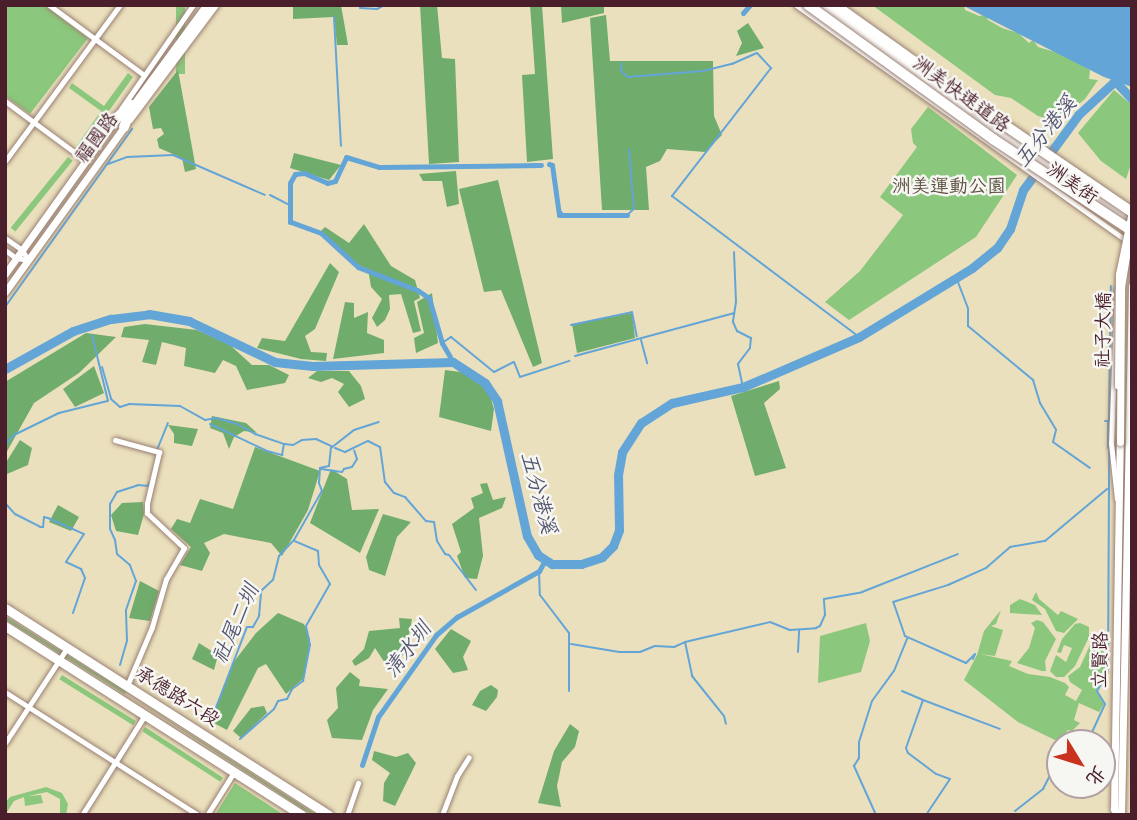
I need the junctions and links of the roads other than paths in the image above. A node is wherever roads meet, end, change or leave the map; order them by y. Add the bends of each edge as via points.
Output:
1 (49, 5) edge
2 (62, 5) edge
3 (120, 5) edge
4 (193, 5) edge
5 (201, 5) edge
6 (209, 5) edge
7 (216, 5) edge
8 (796, 5) edge
9 (808, 5) edge
10 (835, 5) edge
11 (822, 6) edge
12 (58, 12) junction
13 (187, 31) junction
14 (95, 39) junction
15 (144, 75) junction
16 (5, 101) edge
17 (34, 122) junction
18 (119, 124) junction
19 (86, 160) junction
20 (5, 161) edge
21 (1132, 210) edge
22 (1132, 220) edge
23 (1132, 231) edge
24 (5, 238) edge
25 (1129, 243) edge
26 (5, 250) edge
27 (22, 250) junction
28 (16, 258) junction
29 (28, 260) junction
30 (5, 274) edge
31 (1118, 281) junction
32 (1132, 285) edge
33 (5, 292) edge
34 (1119, 405) junction
35 (115, 440) dead end
36 (1127, 442) edge
37 (1130, 468) edge
38 (1123, 505) junction
39 (5, 608) edge
40 (5, 626) edge
41 (67, 648) junction
42 (59, 660) junction
43 (127, 686) junction
44 (5, 692) edge
45 (28, 707) junction
46 (145, 715) junction
47 (5, 743) edge
48 (470, 757) dead end
49 (116, 762) junction
50 (234, 772) junction
51 (358, 783) dead end
52 (82, 815) edge
53 (198, 815) edge
54 (207, 815) edge
55 (302, 815) edge
56 (329, 815) edge
57 (347, 815) edge
58 (442, 815) edge
59 (1119, 815) edge

1 - 12 street
2 - 12 street
3 - 14 street
4 - 15 street, 福國路
5 - 13 highway
6 - 13 highway
7 - 18 street, 福國路
8 - 25 street, 洲美街
9 - 23 highway, 洲美快速道路, bridge via 993,139
10 - 21 highway, 洲美快速道路, bridge
11 - 25 highway via 1105,204 1120,220
12 - 14 street
13 - 18 highway
14 - 15 street
14 - 17 street
15 - 18 street, 福國路
16 - 17 street
17 - 19 street
17 - 20 street
18 - 19 street, 福國路
18 - 29 street, 福國路
19 - 27 street, 福國路
21 - 34 street, bridge via 1118,274
22 - 34 street, 社子大橋, bridge via 1121,275
24 - 27 street
25 - 31 street, 立賢路
25 - 32 street
26 - 28 street
27 - 28 street, 福國路
27 - 29 street
28 - 29 street
28 - 30 street, 福國路
29 - 33 street, 福國路
31 - 32 street
31 - 38 street, 立賢路 via 1111,443
32 - 36 street, 社子大橋
34 - 36 street, 社子大橋, bridge
35 - 43 street via 159,452 147,513 184,548 166,579
36 - 37 street, 立賢路
36 - 38 street, 立賢路
37 - 38 street, 立賢路
38 - 59 street, 立賢路 via 1114,810
39 - 41 main road, 承德路六段
40 - 42 main road, 承德路六段
41 - 42 street
41 - 43 main road, 承德路六段
42 - 45 street
42 - 46 main road, 承德路六段
43 - 56 main road, 承德路六段
44 - 45 street
45 - 47 street
45 - 49 street
46 - 49 street
46 - 50 main road, 承德路六段
48 - 58 street
49 - 52 street
49 - 53 street
50 - 54 street
50 - 55 main road, 承德路六段
51 - 57 street

